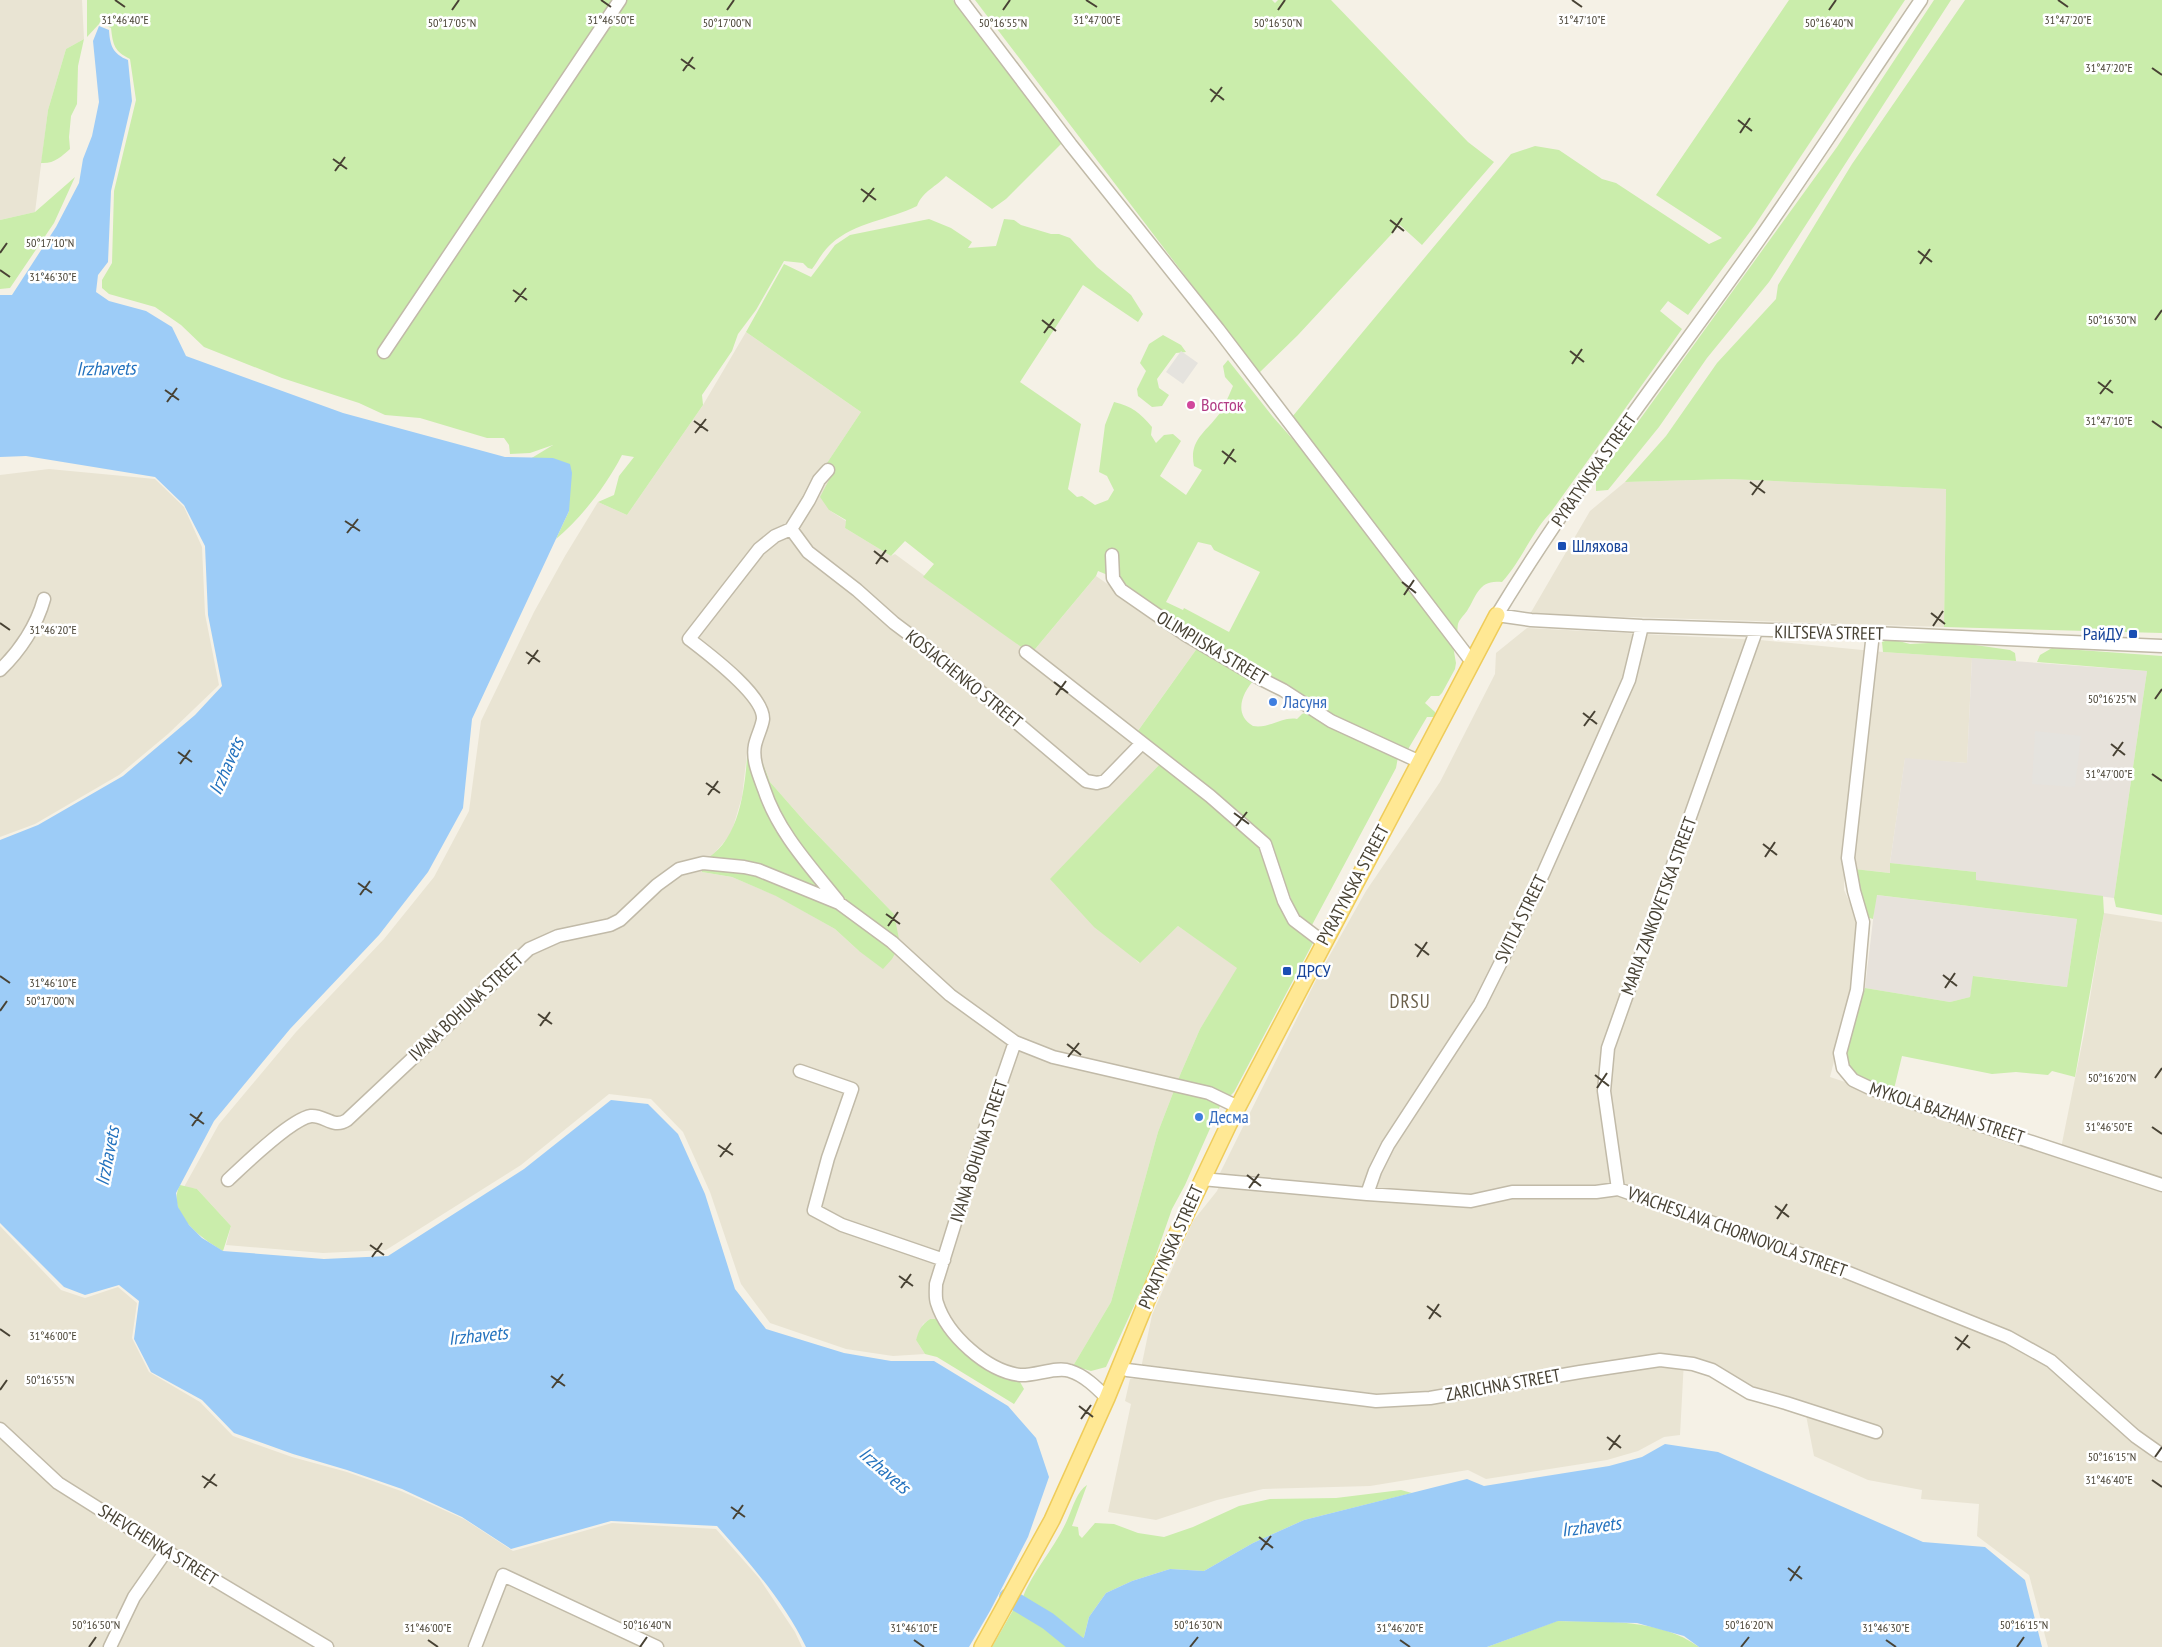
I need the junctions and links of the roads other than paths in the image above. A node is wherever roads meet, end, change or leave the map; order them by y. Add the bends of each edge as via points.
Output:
1 (620, 0) edge
2 (961, 0) edge
3 (1921, 0) edge
4 (384, 352) dead end
5 (828, 470) dead end
6 (791, 529) junction
7 (1112, 555) dead end
8 (44, 598) dead end
9 (1497, 615) junction
10 (1642, 626) junction
11 (1756, 631) junction
12 (1873, 633) junction
13 (2162, 646) edge
14 (1026, 652) dead end
15 (1472, 662) junction
16 (0, 670) edge
17 (1141, 744) junction
18 (1418, 761) junction
19 (839, 902) junction
20 (1323, 942) junction
21 (1015, 1042) junction
22 (800, 1070) dead end
23 (1238, 1107) junction
24 (1202, 1179) junction
25 (228, 1180) dead end
26 (2162, 1185) edge
27 (1618, 1189) junction
28 (1367, 1194) junction
29 (944, 1260) junction
30 (1119, 1367) junction
31 (1107, 1398) junction
32 (0, 1429) edge
33 (1876, 1432) dead end
34 (2162, 1455) edge
35 (166, 1551) junction
36 (110, 1647) edge
37 (327, 1647) edge
38 (475, 1647) edge
39 (657, 1647) edge
40 (982, 1647) edge

1 - 4 street
2 - 15 street
3 - 9 street, PYRATYNSKA STREET via 1756,244 1586,480
5 - 6 street, IVANA BOHUNA STREET
6 - 17 street, KOSIACHENKO STREET via 808,552 1086,780 1104,781
6 - 19 street, IVANA BOHUNA STREET via 775,536 760,549 689,639 743,685 761,709 763,719 754,758 773,813 802,857
7 - 18 street, OLIMPIISKA STREET via 1113,578 1121,590 1186,635 1331,721
8 - 16 street via 41,612 28,637
9 - 10 street, KILTSEVA STREET
9 - 15 main road, PYRATYNSKA STREET
10 - 11 street, KILTSEVA STREET
10 - 28 street, SVITLA STREET via 1628,680 1544,874 1480,1004 1388,1145 1374,1171
11 - 12 street, KILTSEVA STREET
11 - 27 street, MARIA ZANKOVETSKA STREET via 1608,1048 1604,1091
12 - 13 street, KILTSEVA STREET
12 - 26 street, MYKOLA BAZHAN STREET via 1848,858 1863,922 1862,950 1857,990 1840,1053 1843,1068 1853,1080 1874,1090
14 - 17 street
15 - 18 main road, PYRATYNSKA STREET
17 - 20 street via 1266,844 1284,901 1294,920
18 - 20 main road, PYRATYNSKA STREET
19 - 21 street, IVANA BOHUNA STREET via 892,942 950,995
19 - 25 street, IVANA BOHUNA STREET via 744,867 703,863 679,869 657,884 620,920 558,936 529,949 347,1120 335,1124 312,1116 305,1118 288,1128
20 - 23 main road, PYRATYNSKA STREET
21 - 23 street, IVANA BOHUNA STREET via 1053,1057 1209,1093
21 - 29 street, IVANA BOHUNA STREET
22 - 29 street via 852,1089 814,1210 842,1225
23 - 24 main road, PYRATYNSKA STREET
24 - 28 street, VYACHESLAVA CHORNOVOLA STREET
24 - 30 main road, PYRATYNSKA STREET
27 - 28 street, VYACHESLAVA CHORNOVOLA STREET via 1512,1192 1471,1201
27 - 34 street, VYACHESLAVA CHORNOVOLA STREET via 1814,1259 2008,1337 2052,1362 2135,1436
29 - 31 street, IVANA BOHUNA STREET via 936,1284 936,1302 949,1328 969,1349 1007,1372 1022,1375 1069,1370
30 - 31 main road, PYRATYNSKA STREET
30 - 33 street, ZARICHNA STREET via 1376,1401 1430,1398 1660,1360 1712,1370 1750,1393
31 - 40 main road, PYRATYNSKA STREET via 1052,1520
32 - 35 street, SHEVCHENKA STREET via 58,1483
35 - 36 street via 134,1597
35 - 37 street, SHEVCHENKA STREET
38 - 39 street via 503,1575

